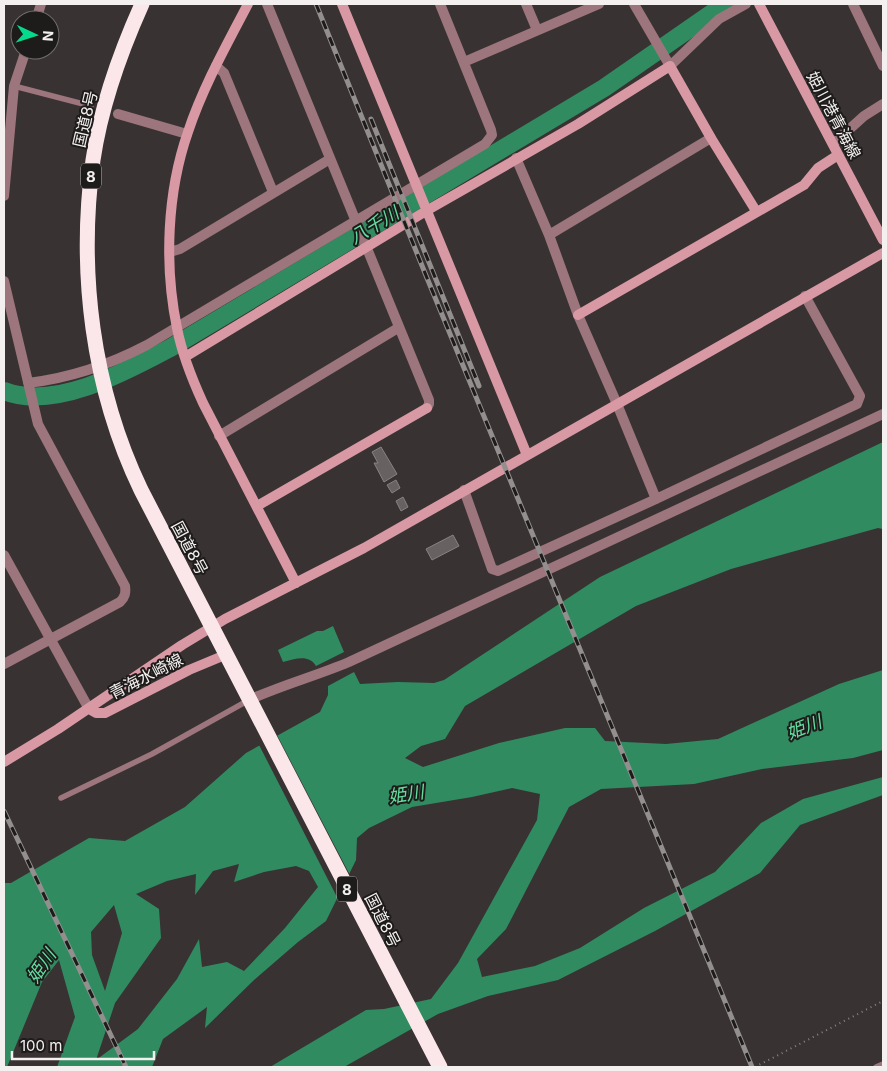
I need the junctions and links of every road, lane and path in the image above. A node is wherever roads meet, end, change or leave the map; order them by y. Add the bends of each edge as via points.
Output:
1 (142, 4) edge
2 (248, 4) edge
3 (267, 4) edge
4 (342, 4) edge
5 (440, 4) edge
6 (526, 4) edge
7 (599, 4) edge
8 (634, 4) edge
9 (746, 4) edge
10 (759, 4) edge
11 (853, 4) edge
12 (537, 30) junction
13 (21, 60) edge
14 (464, 62) junction
15 (216, 66) junction
16 (670, 66) junction
17 (883, 66) edge
18 (9, 85) edge
19 (883, 104) edge
20 (91, 106) dead end
21 (118, 114) dead end
22 (187, 134) junction
23 (710, 138) junction
24 (832, 144) junction
25 (838, 155) junction
26 (516, 158) junction
27 (330, 159) junction
28 (416, 186) junction
29 (273, 192) junction
30 (4, 196) edge
31 (426, 211) junction
32 (756, 211) junction
33 (356, 222) junction
34 (549, 235) junction
35 (883, 240) edge
36 (366, 247) junction
37 (170, 252) junction
38 (883, 252) edge
39 (4, 281) edge
40 (805, 296) junction
41 (578, 315) junction
42 (177, 328) junction
43 (398, 328) junction
44 (185, 357) junction
45 (28, 383) junction
46 (617, 404) junction
47 (883, 414) edge
48 (219, 436) junction
49 (527, 455) junction
50 (464, 490) junction
51 (656, 499) junction
52 (256, 506) junction
53 (4, 555) edge
54 (296, 583) junction
55 (51, 639) junction
56 (228, 661) junction
57 (4, 664) edge
58 (249, 700) junction
59 (89, 709) junction
60 (4, 762) edge
61 (61, 798) dead end
62 (883, 1001) edge
63 (883, 1064) edge
64 (440, 1067) edge
65 (755, 1067) edge
66 (876, 1067) edge

1 - 56 highway, 国道8号 / 8 via 116,69 94,158 89,194 87,261 92,322 106,395 134,475
2 - 15 street
3 - 27 street
4 - 28 street
5 - 14 street
6 - 12 street
7 - 12 street
8 - 16 street
9 - 16 street via 719,19
10 - 24 street, 姫川港青海線
11 - 17 street
12 - 14 street
13 - 18 street
14 - 28 street via 492,135 485,144
15 - 22 street
15 - 29 street via 224,73
16 - 23 street
16 - 26 street via 578,124
18 - 20 lane
18 - 30 street
19 - 24 street
21 - 22 street
22 - 37 street via 175,182
23 - 32 street
23 - 34 street
24 - 25 street, 姫川港青海線
25 - 32 street via 818,168 804,185
25 - 35 street, 姫川港青海線
26 - 31 street
26 - 34 street
27 - 29 street
27 - 33 street
28 - 31 street
28 - 33 street
29 - 37 street
31 - 36 street
31 - 49 street
32 - 41 street
33 - 36 street
33 - 42 street
34 - 41 street
36 - 43 street
36 - 44 street
37 - 42 street
38 - 40 street
39 - 45 street
40 - 46 street
40 - 51 street via 860,396 857,404
41 - 46 street
42 - 44 street
42 - 45 street via 112,362 75,374
43 - 48 street
43 - 52 street via 428,400 427,408
44 - 48 street via 193,382
45 - 55 street via 42,434 126,590 120,602
46 - 49 street
46 - 51 street
47 - 58 street via 358,658
48 - 52 street
49 - 50 street
50 - 51 street via 492,569 498,571
50 - 54 street
52 - 54 street
53 - 55 street
54 - 59 street via 182,645
55 - 57 street
55 - 59 street
56 - 58 highway, 国道8号 / 8
56 - 59 street, 青海水崎線 via 151,689 105,713 96,714
58 - 61 lane via 152,754
58 - 64 highway, 国道8号 / 8
59 - 60 street
62 - 65 path
63 - 66 lane

